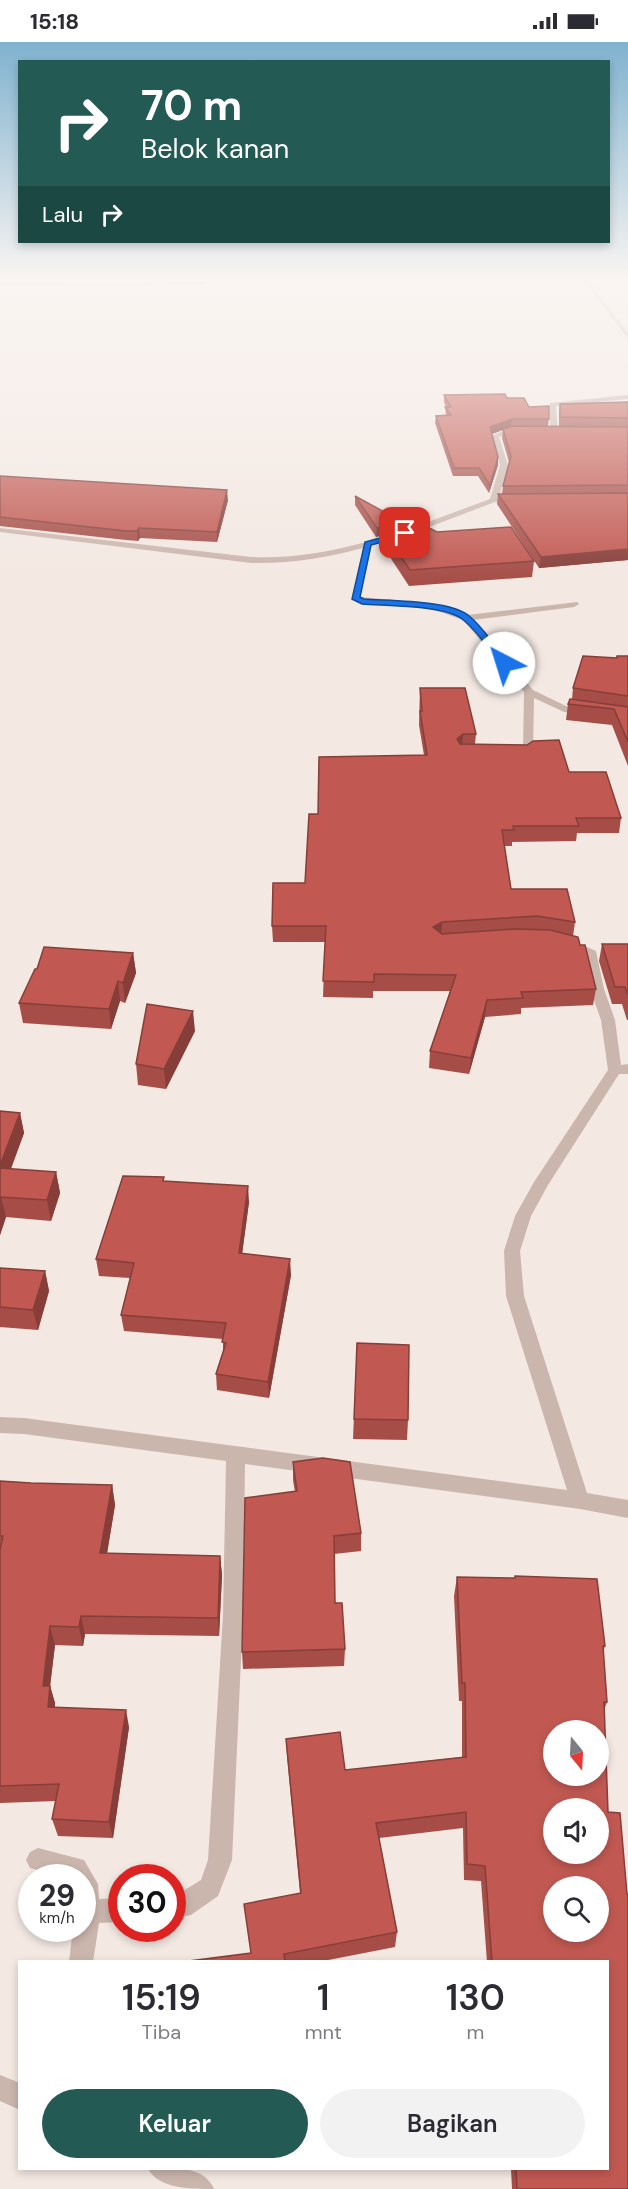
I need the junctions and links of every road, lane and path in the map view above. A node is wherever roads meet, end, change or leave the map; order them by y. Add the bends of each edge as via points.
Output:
1 (628, 397) edge
2 (532, 431) edge
3 (543, 432) edge
4 (554, 432) junction
5 (564, 432) edge
6 (525, 499) edge
7 (494, 500) junction
8 (0, 530) edge
9 (368, 543) junction
10 (574, 604) dead end
11 (466, 618) junction
12 (530, 692) junction
13 (628, 718) edge
14 (508, 755) edge
15 (553, 941) edge
16 (621, 1069) edge
17 (0, 1425) edge
18 (236, 1454) junction
19 (580, 1500) junction
20 (628, 1509) edge
21 (39, 1860) dead end
22 (58, 1864) edge
23 (186, 1903) edge
24 (84, 1942) edge
25 (81, 1960) edge
26 (0, 2088) edge
27 (18, 2096) edge
28 (164, 2170) edge
29 (200, 2189) edge

1 - 4 street via 552,404
2 - 7 street via 495,436 504,465
3 - 4 street
4 - 5 street
6 - 7 street
7 - 9 street
8 - 9 street via 260,561 300,559
9 - 11 street via 355,598 362,602 446,609
10 - 11 street
11 - 12 street
12 - 13 street via 564,709
12 - 14 street via 528,751
15 - 16 street via 589,951
16 - 19 street via 542,1182 523,1216 512,1251 514,1296
17 - 18 street
18 - 19 street
18 - 23 street via 220,1860 210,1888
19 - 20 street
21 - 22 street
24 - 25 street
26 - 27 street
28 - 29 street

